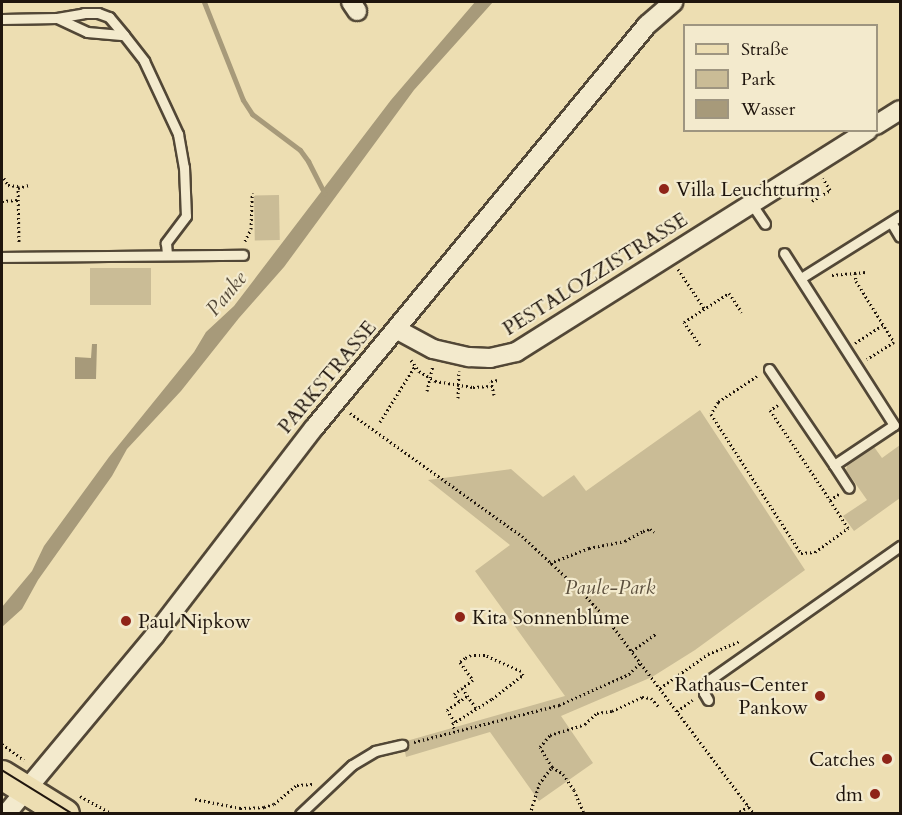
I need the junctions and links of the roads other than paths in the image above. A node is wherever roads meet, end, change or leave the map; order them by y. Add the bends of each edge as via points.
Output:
1 (673, 2) edge
2 (57, 18) junction
3 (2, 19) edge
4 (124, 35) junction
5 (900, 110) edge
6 (878, 124) edge
7 (865, 132) edge
8 (751, 203) junction
9 (900, 216) edge
10 (891, 222) junction
11 (765, 224) dead end
12 (900, 237) edge
13 (784, 253) dead end
14 (166, 255) junction
15 (243, 255) road end
16 (2, 257) edge
17 (801, 278) junction
18 (396, 329) junction
19 (769, 369) road end
20 (834, 465) junction
21 (849, 488) road end
22 (900, 546) edge
23 (706, 697) road end
24 (402, 745) road end
25 (13, 783) edge
26 (70, 803) edge
27 (6, 813) edge
28 (300, 813) edge

1 - 18 street, PARKSTRASSE via 647,25
2 - 3 lane
2 - 4 lane via 87,32
2 - 4 lane via 98,13 110,17
4 - 14 lane via 144,62 178,134 186,216 166,243
5 - 6 street
7 - 8 street, PESTALOZZISTRASSE
8 - 11 lane
8 - 18 street, PESTALOZZISTRASSE via 531,344 502,357 469,357 433,349
9 - 10 lane
10 - 12 lane
10 - 17 lane
13 - 17 lane
14 - 15 lane
14 - 16 lane
17 - 20 lane via 894,425
18 - 25 street, PARKSTRASSE via 283,465 162,627
19 - 20 lane
20 - 21 lane
22 - 23 lane via 708,681
24 - 28 lane via 375,751 352,765
25 - 26 main road
25 - 27 street, PARKSTRASSE

